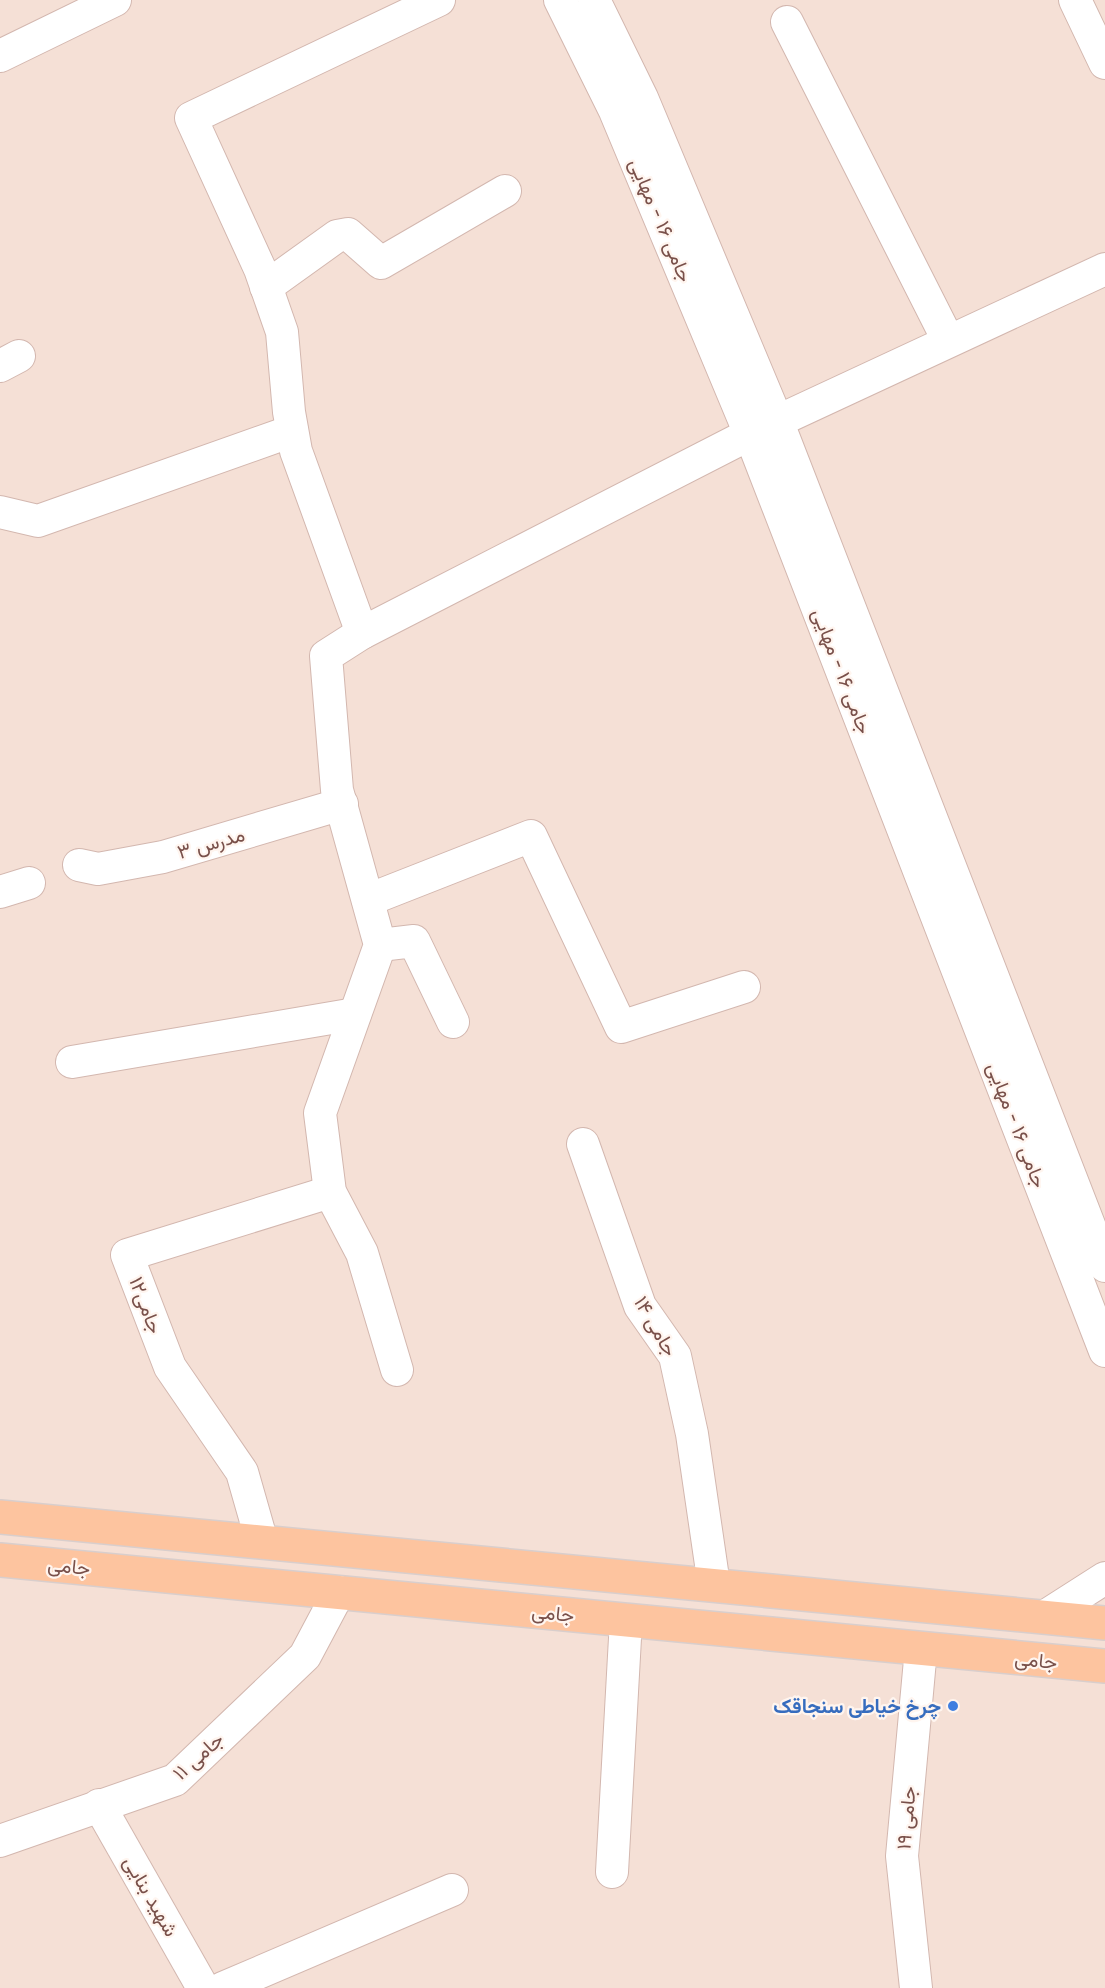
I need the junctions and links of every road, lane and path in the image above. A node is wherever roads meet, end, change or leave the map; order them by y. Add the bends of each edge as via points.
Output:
1 (115, 0) edge
2 (440, 0) edge
3 (560, 0) edge
4 (594, 0) edge
5 (1075, 0) edge
6 (787, 22) dead end
7 (0, 56) edge
8 (1105, 63) edge
9 (506, 191) dead end
10 (1105, 269) edge
11 (266, 287) junction
12 (948, 340) junction
13 (764, 429) junction
14 (292, 431) junction
15 (0, 512) edge
16 (362, 633) junction
17 (342, 804) junction
18 (79, 865) dead end
19 (368, 900) junction
20 (380, 945) junction
21 (744, 987) dead end
22 (355, 1014) junction
23 (453, 1022) dead end
24 (72, 1062) dead end
25 (584, 1144) dead end
26 (330, 1192) junction
27 (1105, 1266) edge
28 (1103, 1338) edge
29 (397, 1370) dead end
30 (0, 1516) edge
31 (262, 1542) junction
32 (0, 1560) edge
33 (469, 1562) junction
34 (554, 1571) junction
35 (1105, 1578) edge
36 (714, 1585) junction
37 (339, 1592) junction
38 (462, 1604) junction
39 (543, 1612) junction
40 (1044, 1617) junction
41 (626, 1620) junction
42 (1105, 1623) edge
43 (921, 1649) junction
44 (1105, 1666) edge
45 (99, 1805) junction
46 (0, 1841) edge
47 (612, 1872) dead end
48 (452, 1890) dead end
49 (203, 1988) edge
50 (223, 1988) edge
51 (916, 1988) edge

1 - 7 street
2 - 11 street via 191,118
3 - 13 street, جامی ۱۶ - مهایی
4 - 13 street, جامی ۱۶ - مهایی via 642,98
5 - 8 street
6 - 12 street
9 - 11 street via 381,263 348,234 337,236
10 - 12 street
11 - 14 street via 282,332
12 - 13 street
13 - 16 street
13 - 27 street, جامی ۱۶ - مهایی
13 - 28 street, جامی ۱۶ - مهایی
14 - 15 street via 38,521
14 - 16 street
16 - 17 street via 326,656
17 - 18 street, مدرس ۳ via 163,857 98,869
17 - 19 street
19 - 20 street
19 - 21 street via 531,836 621,1027
20 - 22 street
20 - 23 street via 414,940
22 - 24 street
22 - 26 street via 320,1113
25 - 36 street, جامی ۱۴ via 640,1306 675,1356 692,1434
26 - 29 street via 362,1252
26 - 31 street, جامی۱۲ via 128,1255 170,1367 242,1472
30 - 31 main road
31 - 33 main road
32 - 37 main road, جامی
33 - 34 main road
33 - 38 main road via 477,1576 474,1593
34 - 36 main road
34 - 39 main road via 541,1580 537,1596
35 - 40 street
36 - 40 main road
37 - 38 main road, جامی
37 - 45 street, جامی ۱۱ via 305,1656 175,1780
38 - 39 main road, جامی
39 - 41 main road, جامی
40 - 42 main road
41 - 43 main road, جامی
41 - 47 street
43 - 44 main road, جامی
43 - 51 street, جامی ۱۹ via 903,1856
45 - 46 street, جامی ۱۱
45 - 49 street, شهید بنایی
48 - 50 street

